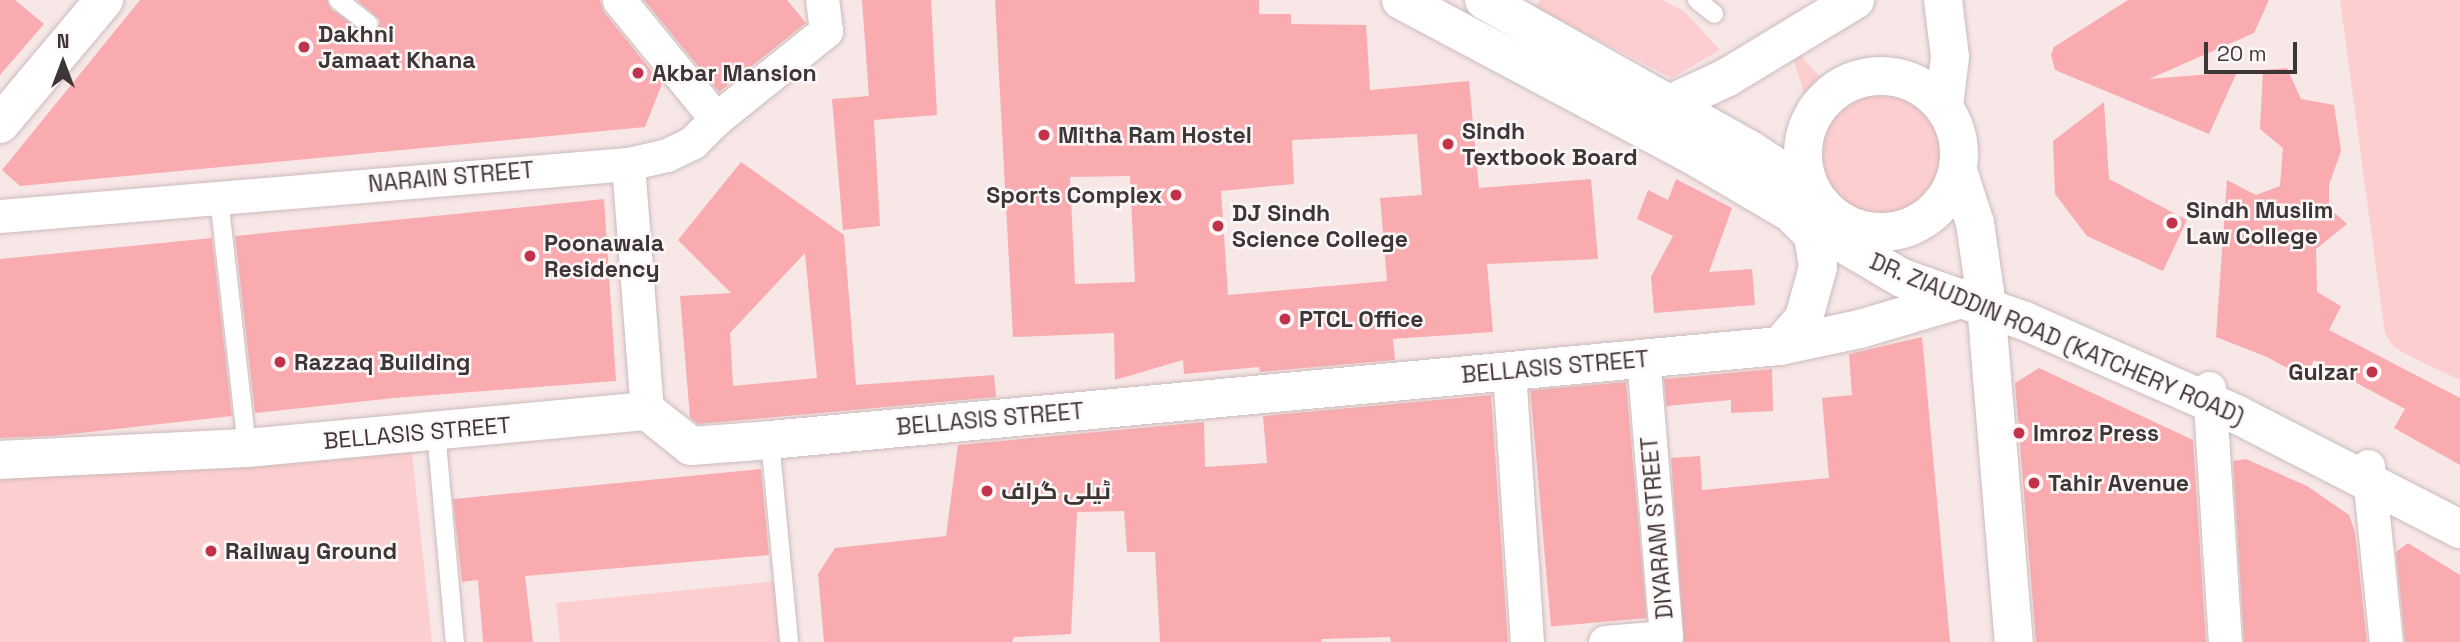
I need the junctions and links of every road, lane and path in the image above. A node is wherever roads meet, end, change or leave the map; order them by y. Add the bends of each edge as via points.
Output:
1 (338, 0) edge
2 (619, 0) edge
3 (822, 0) edge
4 (1401, 0) edge
5 (1697, 0) edge
6 (1855, 0) edge
7 (1943, 0) edge
8 (90, 5) edge
9 (1507, 5) edge
10 (1714, 13) dead end
11 (369, 24) dead end
12 (1672, 103) junction
13 (1944, 106) junction
14 (716, 119) junction
15 (0, 124) edge
16 (628, 164) junction
17 (1958, 171) junction
18 (219, 198) junction
19 (0, 216) edge
20 (1821, 216) junction
21 (1978, 299) junction
22 (1780, 346) junction
23 (1643, 358) junction
24 (1509, 371) junction
25 (2209, 395) junction
26 (647, 411) junction
27 (436, 431) junction
28 (770, 440) junction
29 (247, 448) junction
30 (0, 460) edge
31 (2369, 475) junction
32 (2460, 511) edge
33 (2460, 529) edge
34 (455, 642) edge
35 (789, 642) edge
36 (1527, 642) edge
37 (1605, 642) edge
38 (2014, 642) edge
39 (2225, 642) edge
40 (2386, 642) edge

1 - 11 lane
2 - 14 street
3 - 14 street, NARAIN STREET via 827,31
4 - 20 main road, DR. ZIAUDDIN ROAD (KATCHERY ROAD) via 1694,156
5 - 10 lane
6 - 12 main road via 1726,78
7 - 13 main road via 1950,57
8 - 15 main road
9 - 12 main road, DR. ZIAUDDIN ROAD (KATCHERY ROAD)
12 - 20 main road, DR. ZIAUDDIN ROAD (KATCHERY ROAD) via 1790,176
13 - 17 main road via 1956,131
13 - 20 main road via 1911,82 1884,75 1845,83 1833,91 1812,116 1805,134 1803,160
14 - 16 street, NARAIN STREET via 692,143 667,155
16 - 18 street, NARAIN STREET
16 - 26 street
17 - 20 main road via 1940,206 1919,224 1893,230
17 - 21 main road via 1975,223
18 - 19 street, NARAIN STREET
18 - 29 lane
20 - 21 main road, DR. ZIAUDDIN ROAD (KATCHERY ROAD)
20 - 22 main road via 1813,235 1818,267 1804,317
21 - 22 main road, BELLASIS STREET
21 - 25 main road, DR. ZIAUDDIN ROAD (KATCHERY ROAD)
21 - 38 main road
22 - 23 main road, BELLASIS STREET
23 - 24 main road, BELLASIS STREET
23 - 37 street, DIYARAM STREET via 1666,637
24 - 28 main road, BELLASIS STREET
24 - 36 street
25 - 31 main road, DR. ZIAUDDIN ROAD (KATCHERY ROAD)
25 - 39 street
26 - 27 main road, BELLASIS STREET
26 - 28 main road, BELLASIS STREET via 691,446
27 - 29 main road, BELLASIS STREET
27 - 34 lane
28 - 35 lane
29 - 30 main road, BELLASIS STREET
31 - 32 main road, DR. ZIAUDDIN ROAD (KATCHERY ROAD)
31 - 33 main road, DR. ZIAUDDIN ROAD (KATCHERY ROAD)
31 - 40 street

